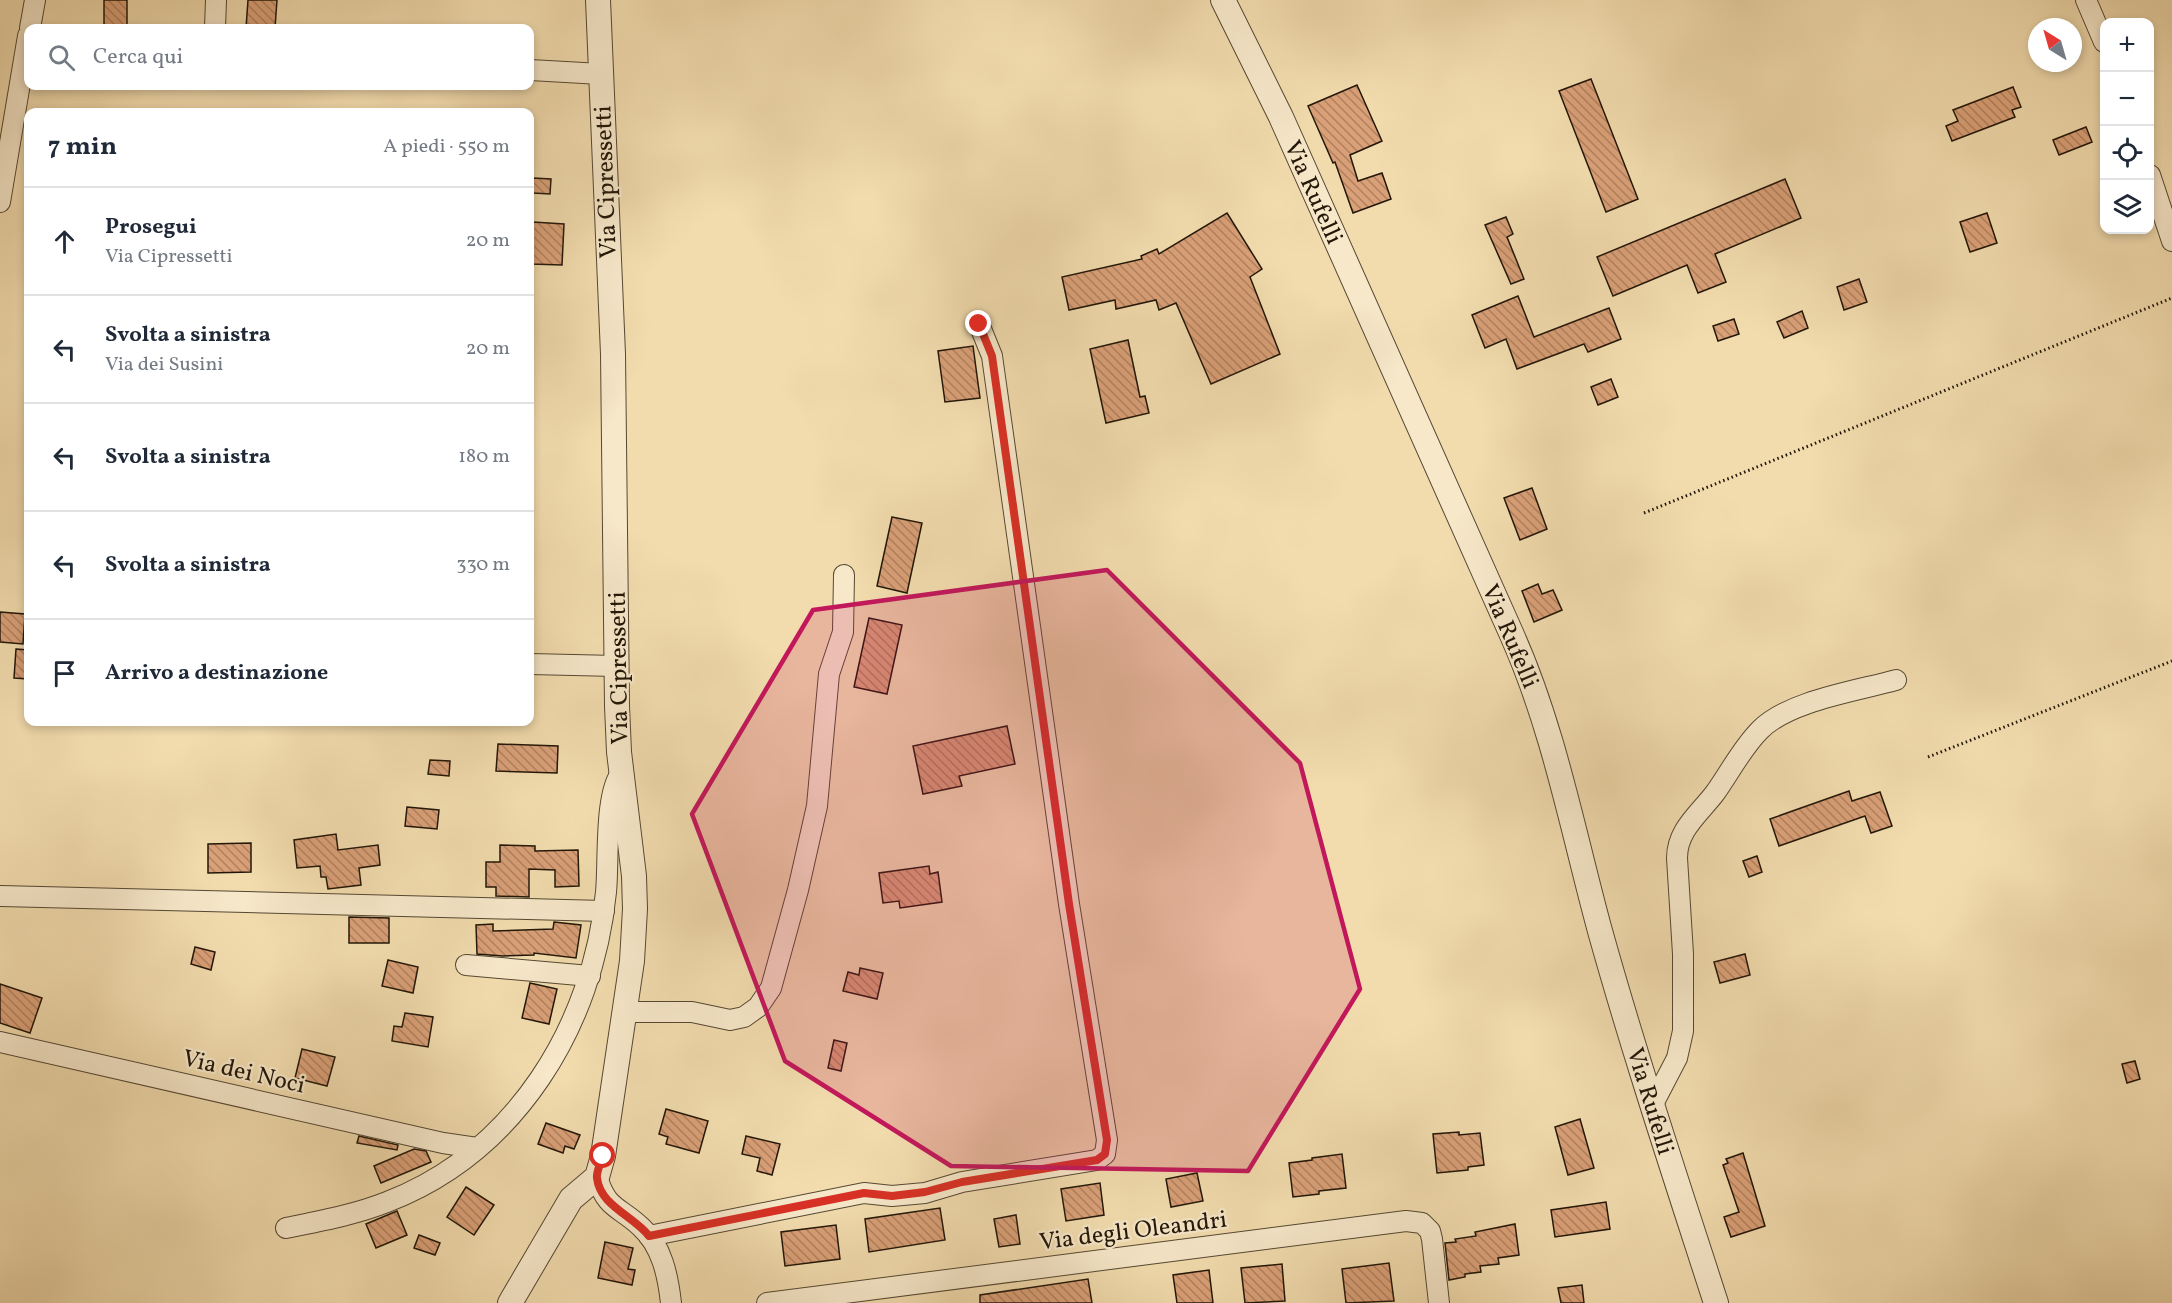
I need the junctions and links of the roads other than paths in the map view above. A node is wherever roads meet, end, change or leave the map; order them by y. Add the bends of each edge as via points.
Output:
1 (35, 0) edge
2 (216, 0) edge
3 (598, 0) edge
4 (1223, 0) edge
5 (2086, 0) edge
6 (31, 24) edge
7 (215, 24) edge
8 (2100, 33) edge
9 (24, 60) edge
10 (534, 70) edge
11 (601, 74) junction
12 (2152, 180) edge
13 (0, 202) edge
14 (2172, 241) edge
15 (979, 324) dead end
16 (844, 575) dead end
17 (534, 664) edge
18 (616, 666) junction
19 (1896, 680) dead end
20 (622, 772) junction
21 (0, 896) edge
22 (604, 911) junction
23 (466, 965) dead end
24 (590, 976) junction
25 (625, 1011) junction
26 (0, 1042) edge
27 (1652, 1106) junction
28 (477, 1148) junction
29 (597, 1177) junction
30 (286, 1228) dead end
31 (649, 1236) junction
32 (510, 1303) edge
33 (671, 1303) edge
34 (767, 1303) edge
35 (1438, 1303) edge
36 (1716, 1303) edge

1 - 6 street
2 - 7 street
3 - 11 street, Via Cipressetti
4 - 27 street, Via Rufelli via 1281,117 1525,666 1550,741
5 - 8 street
9 - 13 street
10 - 11 street
11 - 18 street, Via Cipressetti via 613,354
12 - 14 street
15 - 31 street via 992,356 1069,904 1107,1140 1105,1154 1097,1160 962,1182 925,1192 892,1196 864,1193
16 - 25 street via 843,632 829,674 817,806 771,988 758,1007 744,1017 730,1020 692,1012
17 - 18 street
18 - 20 street, Via Cipressetti
19 - 27 street via 1777,716 1747,745 1682,833 1677,858 1683,1030 1677,1058
20 - 22 street via 615,781 612,797
20 - 25 street, Via Cipressetti via 635,892
21 - 22 street
22 - 24 street
23 - 24 street
24 - 28 street via 564,1041 544,1074 510,1117
25 - 29 street, Via Cipressetti
26 - 28 street, Via dei Noci
27 - 36 street, Via Rufelli
28 - 30 street via 439,1175 386,1202
29 - 31 street via 608,1202
29 - 32 street via 571,1199
31 - 33 street via 663,1262
34 - 35 street, Via degli Oleandri via 1406,1221 1422,1223 1431,1234

